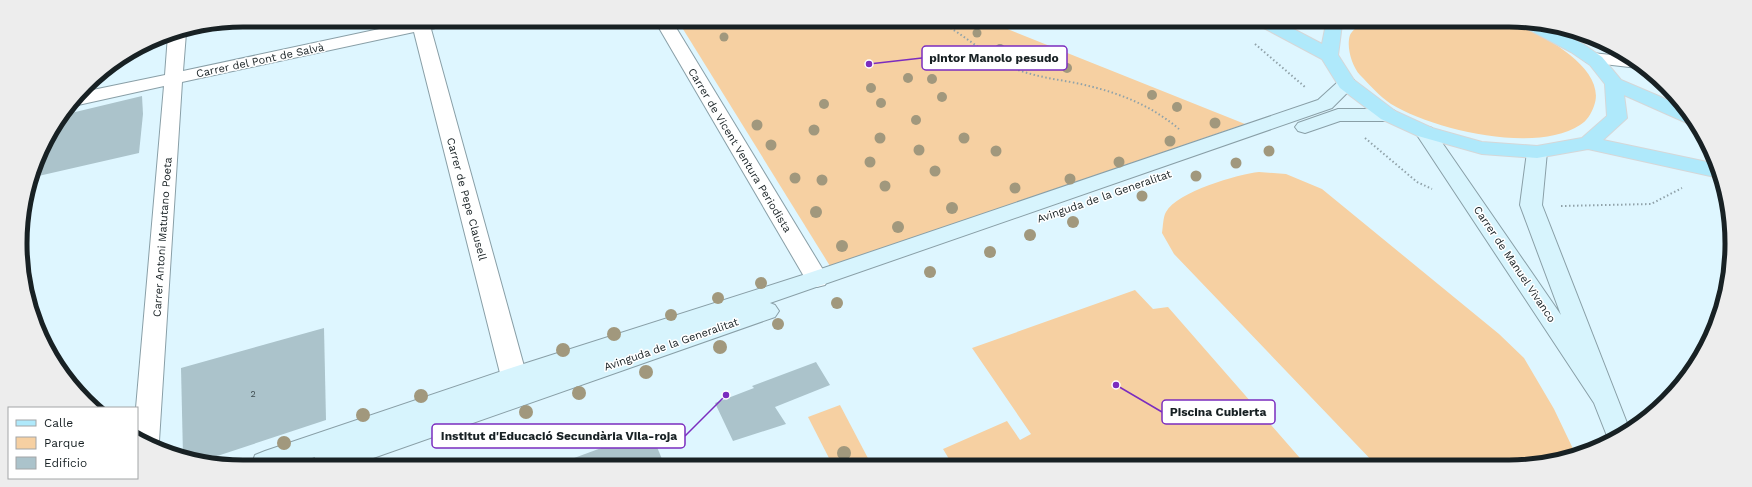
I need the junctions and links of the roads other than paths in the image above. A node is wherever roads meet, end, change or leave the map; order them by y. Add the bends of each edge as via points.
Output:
1 (403, 27) edge
2 (422, 27) edge
3 (667, 27) edge
4 (1276, 27) edge
5 (1334, 27) edge
6 (1543, 30) edge
7 (177, 37) edge
8 (1598, 52) edge
9 (1329, 55) junction
10 (1621, 58) edge
11 (174, 79) junction
12 (1347, 84) junction
13 (1614, 84) junction
14 (84, 98) edge
15 (1681, 113) edge
16 (1388, 115) junction
17 (1425, 132) junction
18 (1588, 143) junction
19 (1537, 152) junction
20 (1712, 169) edge
21 (820, 286) junction
22 (517, 387) junction
23 (1603, 396) junction
24 (1617, 431) edge
25 (146, 437) edge
26 (275, 460) edge
27 (334, 460) edge

1 - 11 street, Carrer del Pont de Salvà
2 - 22 street, Carrer de Pepe Clausell
3 - 21 street, Carrer de Vicent Ventura Periodista
4 - 9 main road
5 - 9 main road
6 - 8 main road via 1578,48
7 - 11 street, Carrer Antoni Matutano Poeta
8 - 10 street
8 - 13 main road via 1596,61
9 - 12 main road
11 - 14 street, Carrer del Pont de Salvà
11 - 25 street, Carrer Antoni Matutano Poeta
12 - 16 main road
12 - 21 street, Avinguda de la Generalitat via 1325,104
13 - 15 main road
13 - 18 main road via 1617,118
16 - 17 main road
16 - 21 street, Avinguda de la Generalitat via 1338,115
17 - 19 main road via 1482,148
17 - 23 street, Carrer de Manuel Vivanco
18 - 19 main road
18 - 20 main road
19 - 23 street, Carrer de Manuel Vivanco via 1531,205
21 - 22 street, Avinguda de la Generalitat
22 - 26 street, Avinguda de la Generalitat
22 - 27 street, Avinguda de la Generalitat
23 - 24 street, Carrer de Manuel Vivanco

